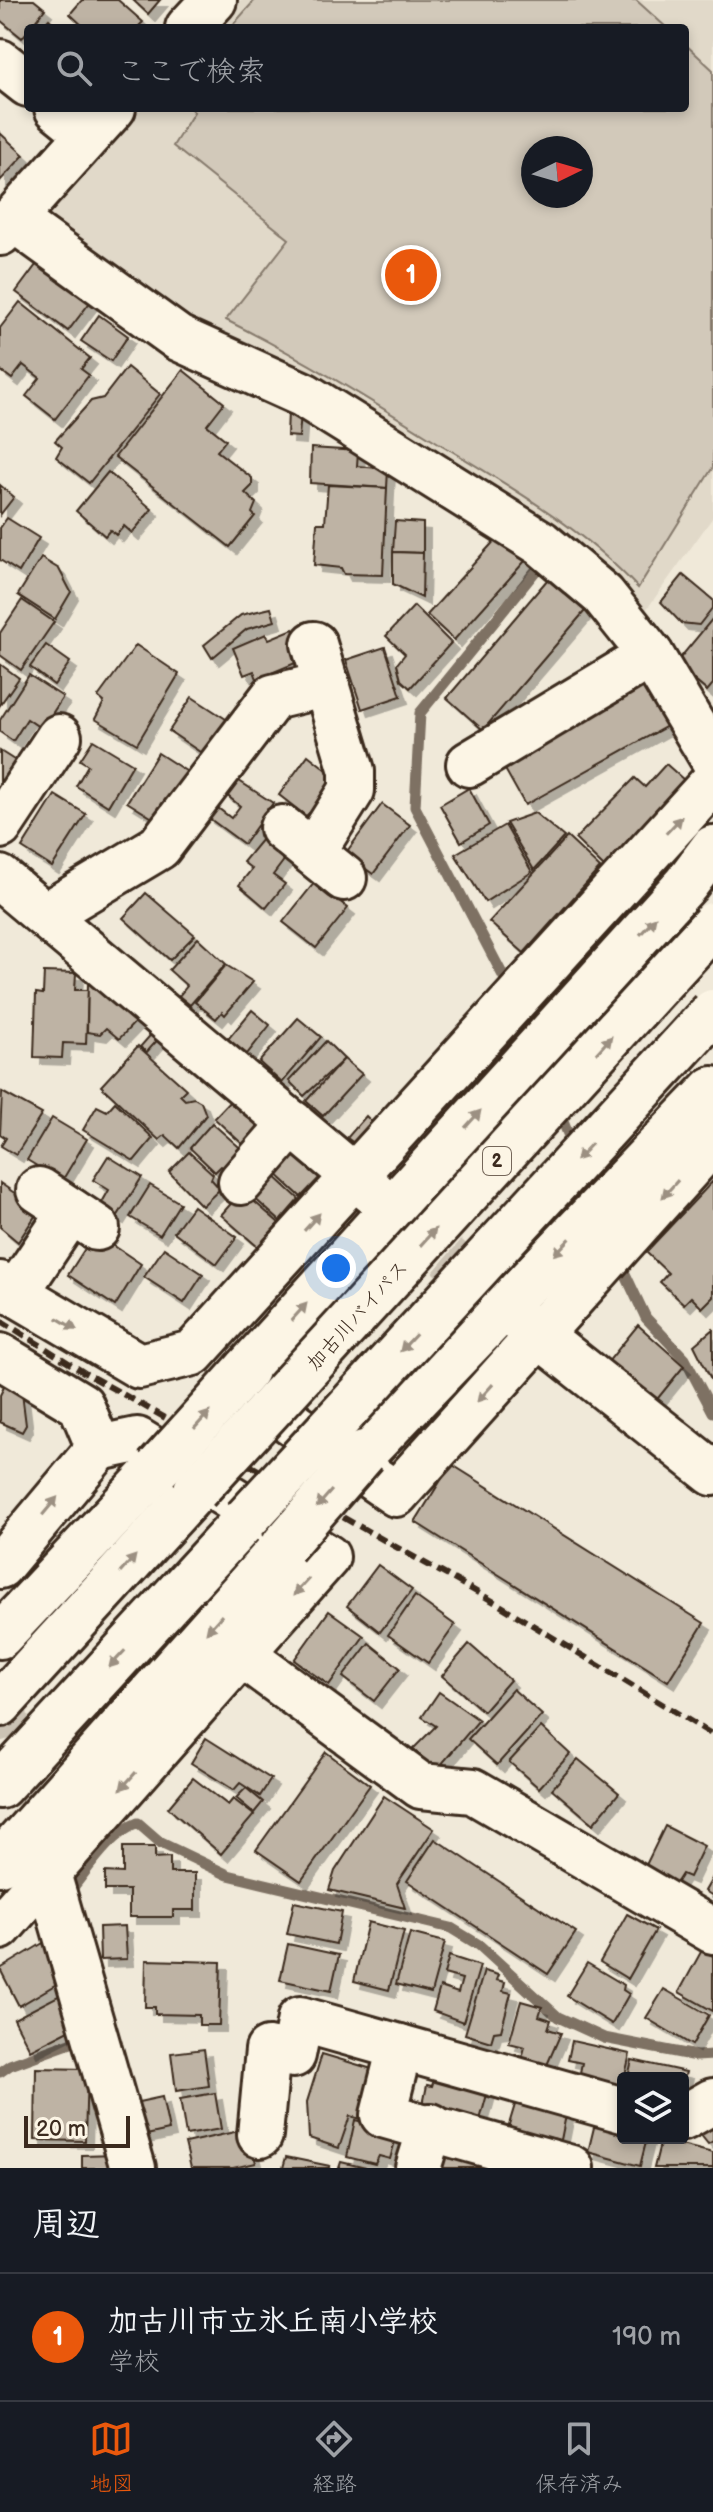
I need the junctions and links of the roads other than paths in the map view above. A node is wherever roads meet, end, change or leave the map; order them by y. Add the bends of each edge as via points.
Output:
1 (214, 0) edge
2 (192, 24) edge
3 (0, 62) edge
4 (24, 81) edge
5 (86, 117) edge
6 (6, 226) edge
7 (314, 644) dead end
8 (651, 655) junction
9 (327, 684) junction
10 (59, 737) dead end
11 (713, 759) edge
12 (469, 764) dead end
13 (713, 782) edge
14 (0, 826) edge
15 (713, 848) edge
16 (313, 853) dead end
17 (0, 878) edge
18 (45, 915) junction
19 (713, 925) edge
20 (713, 1012) edge
21 (713, 1089) edge
22 (292, 1123) junction
23 (713, 1141) edge
24 (241, 1182) dead end
25 (364, 1184) junction
26 (69, 1210) dead end
27 (8, 1288) edge
28 (526, 1326) junction
29 (193, 1353) junction
30 (0, 1356) edge
31 (99, 1448) junction
32 (713, 1473) edge
33 (0, 1566) edge
34 (0, 1636) edge
35 (241, 1654) junction
36 (0, 1704) edge
37 (0, 1786) edge
38 (43, 1856) junction
39 (0, 1863) edge
40 (0, 1927) edge
41 (713, 1931) edge
42 (400, 2047) junction
43 (713, 2101) edge
44 (617, 2108) edge
45 (689, 2115) edge
46 (431, 2126) junction
47 (260, 2135) dead end
48 (133, 2168) edge
49 (418, 2168) edge
50 (571, 2168) edge

1 - 2 main road
3 - 4 main road
5 - 6 main road
6 - 8 main road via 178,338 304,395 553,553 603,595
7 - 9 main road
8 - 11 main road
8 - 12 main road
9 - 16 main road via 348,755 352,790
9 - 18 main road via 265,706 159,847
10 - 14 main road
25 -> 13 main road via 514,998
34 -> 15 main road, bridge via 157,1469
17 - 18 main road
18 - 22 main road
36 -> 19 main road, 加古川バイパス / 2, bridge
20 -> 37 main road, bridge
21 -> 39 main road, bridge via 364,1453
22 - 24 main road
22 - 25 main road
23 -> 28 main road via 614,1250
29 -> 25 main road
26 - 27 main road
27 -> 29 main road via 139,1366
28 -> 29 main road via 396,1494
28 - 32 main road
30 - 31 main road via 81,1405
33 -> 31 main road
31 -> 35 main road via 137,1440 327,1557
35 -> 38 main road
35 - 41 main road via 421,1786 473,1791
38 - 40 main road
38 - 48 main road
42 - 44 main road
42 - 46 main road via 383,2115
42 - 47 main road via 346,2013 300,2019 293,2055 268,2050
43 - 45 main road
46 - 49 main road
46 - 50 main road

